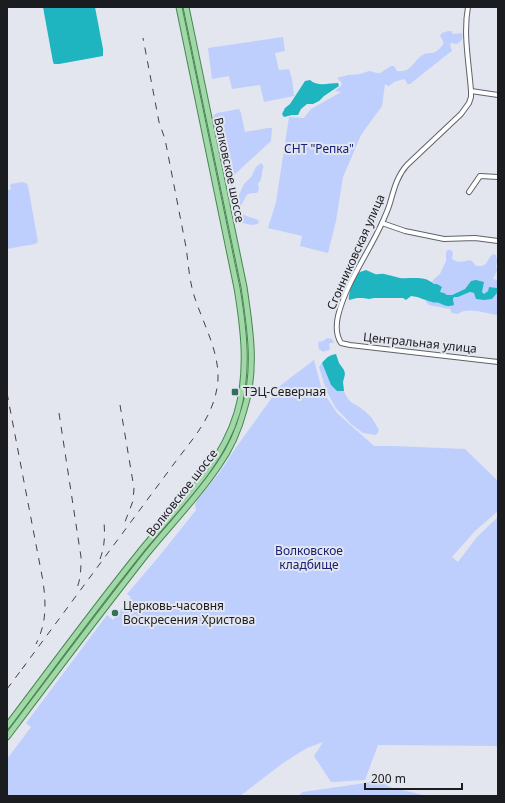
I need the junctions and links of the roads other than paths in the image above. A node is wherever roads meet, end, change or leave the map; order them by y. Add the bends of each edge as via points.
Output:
1 (179, 7) edge
2 (186, 7) edge
3 (468, 7) edge
4 (471, 91) junction
5 (498, 95) edge
6 (498, 177) edge
7 (468, 192) dead end
8 (382, 222) junction
9 (498, 241) edge
10 (341, 343) joint
11 (498, 362) edge
12 (7, 726) edge
13 (7, 738) edge

1 - 12 main road, Волковское шоссе via 237,288 244,336 244,371 240,402 215,461 139,552
2 - 13 main road, Волковское шоссе via 248,312 251,359 246,404 231,445 220,464 130,575
3 - 4 street, Сгонниковская улица via 466,28
4 - 5 street
4 - 8 street, Сгонниковская улица via 468,104 461,114 402,170
6 - 7 street via 480,176
8 - 9 street via 405,231 444,239 475,238
8 - 10 street, Сгонниковская улица via 354,274 340,308 336,326
10 - 11 street, Центральная улица

